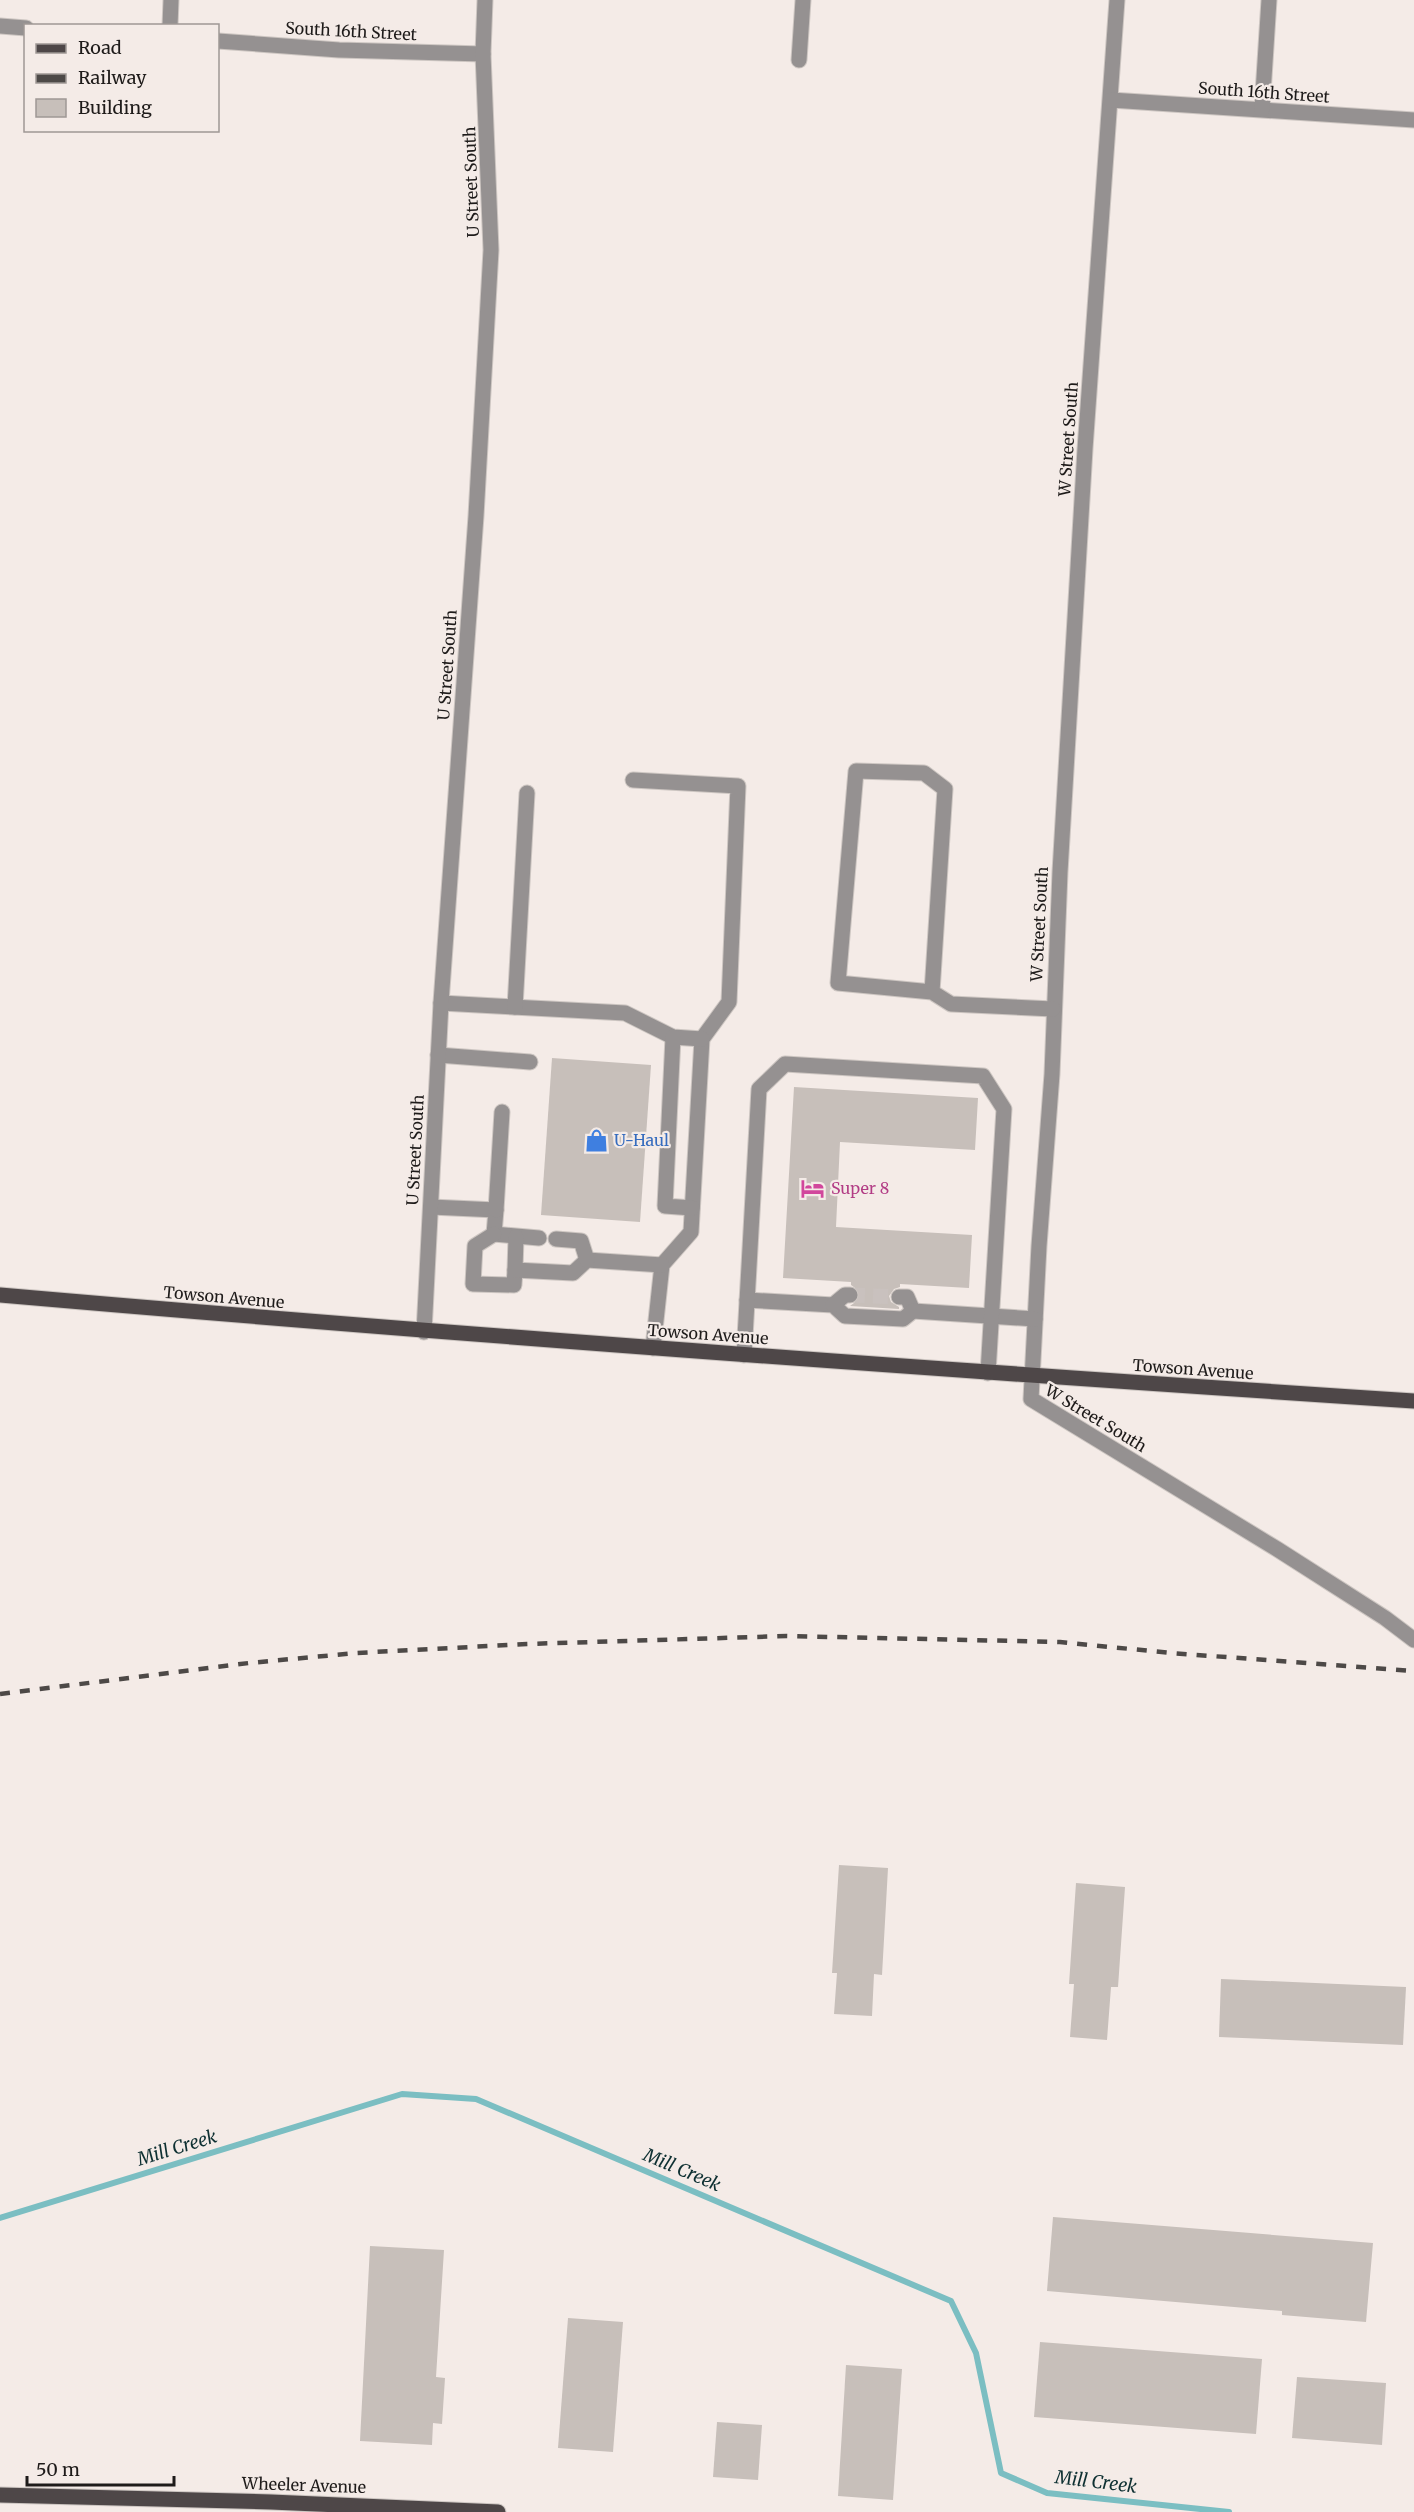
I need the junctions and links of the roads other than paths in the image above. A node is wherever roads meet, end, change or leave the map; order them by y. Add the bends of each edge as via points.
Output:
1 (171, 0) edge
2 (485, 0) edge
3 (803, 0) edge
4 (1117, 0) edge
5 (1269, 0) edge
6 (170, 24) edge
7 (0, 26) edge
8 (24, 28) edge
9 (219, 41) edge
10 (483, 54) junction
11 (799, 60) dead end
12 (1111, 100) junction
13 (1262, 110) junction
14 (1414, 120) edge
15 (633, 780) dead end
16 (527, 794) dead end
17 (932, 992) junction
18 (441, 1003) junction
19 (515, 1007) junction
20 (1053, 1009) junction
21 (673, 1037) junction
22 (702, 1039) junction
23 (438, 1055) junction
24 (530, 1062) dead end
25 (502, 1112) dead end
26 (431, 1207) junction
27 (692, 1208) junction
28 (495, 1210) junction
29 (494, 1234) junction
30 (516, 1237) junction
31 (539, 1238) dead end
32 (556, 1239) dead end
33 (586, 1260) junction
34 (662, 1265) junction
35 (515, 1270) junction
36 (850, 1295) tunnel mouth
37 (0, 1296) edge
38 (899, 1297) tunnel mouth
39 (747, 1300) junction
40 (833, 1305) junction
41 (913, 1311) junction
42 (991, 1317) junction
43 (1035, 1319) junction
44 (424, 1332) junction
45 (653, 1348) junction
46 (744, 1355) junction
47 (988, 1373) junction
48 (1032, 1376) junction
49 (1414, 1401) edge
50 (1414, 1640) edge
51 (0, 2495) edge
52 (498, 2512) edge

1 - 6 street
2 - 10 street, U Street South
3 - 11 street
4 - 12 street, W Street South
5 - 13 street
7 - 8 street
9 - 10 street, South 16th Street via 339,50
10 - 18 street, U Street South via 491,250
12 - 13 street, South 16th Street
12 - 20 street, W Street South via 1084,473
13 - 14 street, South 16th Street
15 - 22 street via 738,786 729,1002
16 - 19 street
17 - 17 street via 945,789 924,773 856,771 838,983
17 - 20 street via 951,1004
18 - 19 street
18 - 23 street, U Street South
19 - 21 street via 626,1013
20 - 43 street, W Street South
21 - 22 street
21 - 27 street via 665,1206
22 - 27 street
23 - 24 street
23 - 26 street, U Street South
25 - 28 street
26 - 28 street
26 - 44 street, U Street South
27 - 34 street via 691,1232
28 - 29 street
29 - 30 street
29 - 35 street via 475,1246 473,1284 514,1286
30 - 31 street
30 - 35 street
32 - 33 street via 581,1241
33 - 34 street
33 - 35 street via 573,1273
34 - 45 street
36 - 40 street
37 - 44 main road, Towson Avenue
38 - 41 street via 907,1297
39 - 40 street
39 - 42 street via 759,1089 785,1064 983,1076 1004,1109
39 - 46 street
40 - 41 street via 845,1316 903,1319
41 - 42 street
42 - 43 street
42 - 47 street
43 - 48 street, W Street South
44 - 45 main road, Towson Avenue
45 - 46 main road, Towson Avenue
46 - 47 main road, Towson Avenue
47 - 48 main road, Towson Avenue
48 - 49 main road, Towson Avenue
48 - 50 street, W Street South via 1031,1399 1277,1549
51 - 52 main road, Wheeler Avenue

